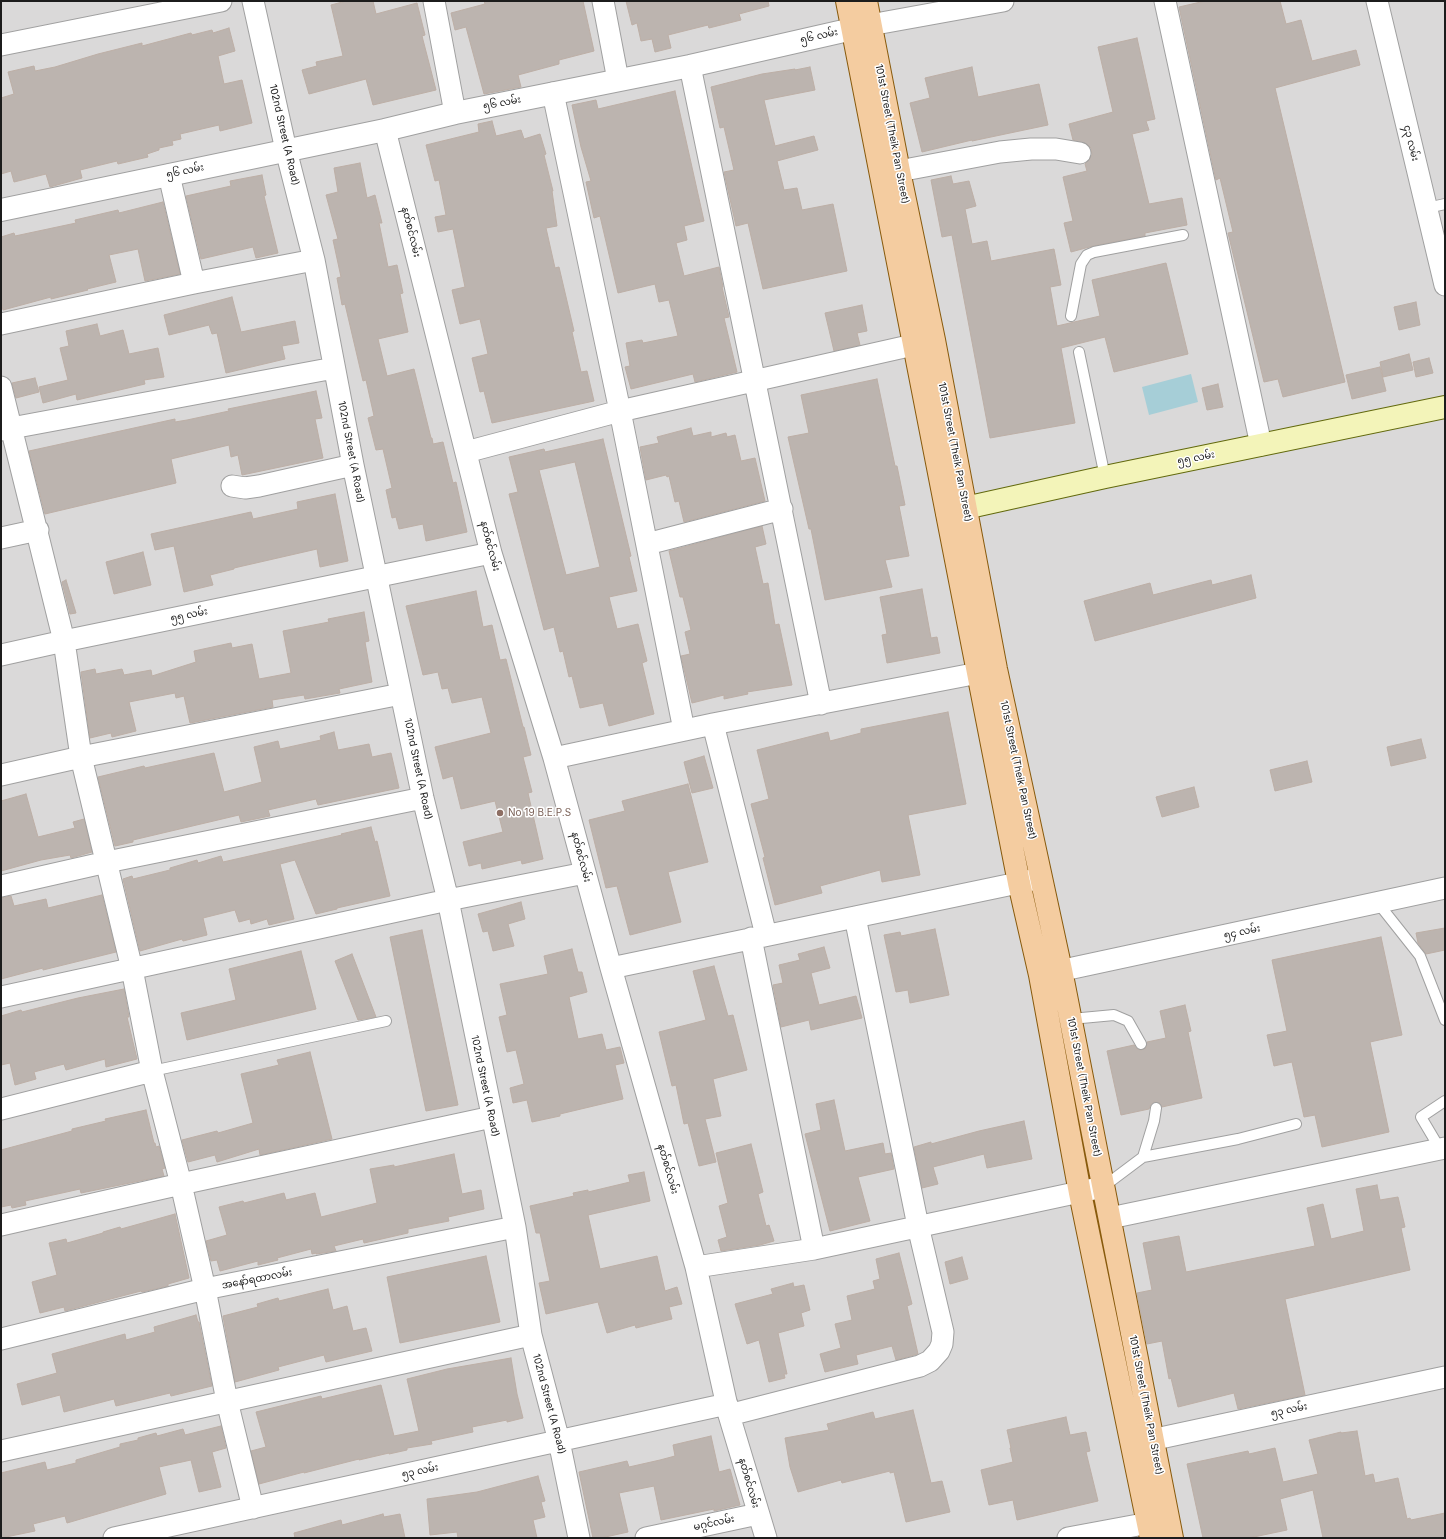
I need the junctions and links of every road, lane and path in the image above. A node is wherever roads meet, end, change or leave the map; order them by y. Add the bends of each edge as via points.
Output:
1 (221, 1) edge
2 (253, 1) edge
3 (434, 1) edge
4 (603, 1) edge
5 (847, 1) edge
6 (866, 1) edge
7 (1003, 1) edge
8 (1165, 1) edge
9 (1377, 1) edge
10 (861, 27) junction
11 (1, 44) edge
12 (690, 66) junction
13 (618, 80) junction
14 (553, 93) junction
15 (455, 113) junction
16 (385, 130) junction
17 (286, 150) junction
18 (1080, 153) dead end
19 (898, 171) junction
20 (169, 175) junction
21 (1436, 206) edge
22 (1, 210) edge
23 (1183, 235) dead end
24 (314, 260) junction
25 (194, 282) junction
26 (1445, 285) edge
27 (1070, 316) dead end
28 (1, 324) edge
29 (924, 342) junction
30 (1079, 352) dead end
31 (334, 368) junction
32 (756, 380) junction
33 (1, 387) edge
34 (1445, 407) edge
35 (620, 411) junction
36 (6, 429) edge
37 (1261, 445) junction
38 (466, 452) junction
39 (353, 464) junction
40 (1105, 477) junction
41 (232, 486) dead end
42 (782, 510) junction
43 (957, 510) junction
44 (38, 530) junction
45 (1, 538) edge
46 (647, 544) junction
47 (491, 553) junction
48 (377, 576) junction
49 (64, 641) junction
50 (1, 656) edge
51 (987, 671) junction
52 (401, 694) junction
53 (821, 704) junction
54 (713, 724) junction
55 (684, 730) junction
56 (81, 757) junction
57 (554, 758) junction
58 (1, 775) edge
59 (424, 798) junction
60 (107, 862) junction
61 (585, 872) junction
62 (1041, 878) junction
63 (1019, 883) junction
64 (1, 886) edge
65 (1445, 888) edge
66 (448, 900) junction
67 (1378, 903) junction
68 (855, 917) junction
69 (758, 937) junction
70 (132, 968) junction
71 (611, 968) junction
72 (1061, 970) junction
73 (1040, 975) junction
74 (1, 996) edge
75 (1071, 1019) junction
76 (1445, 1020) edge
77 (386, 1021) dead end
78 (1141, 1044) dead end
79 (152, 1072) junction
80 (1445, 1101) edge
81 (1156, 1108) dead end
82 (1, 1109) edge
83 (492, 1117) junction
84 (1296, 1124) dead end
85 (1443, 1148) edge
86 (1142, 1157) junction
87 (181, 1184) junction
88 (1103, 1187) junction
89 (1080, 1193) junction
90 (1110, 1218) junction
91 (1, 1225) edge
92 (918, 1226) junction
93 (515, 1227) junction
94 (814, 1250) junction
95 (696, 1267) junction
96 (205, 1289) junction
97 (531, 1335) junction
98 (1, 1339) edge
99 (1445, 1377) edge
100 (227, 1401) junction
101 (728, 1409) junction
102 (559, 1441) junction
103 (1142, 1442) junction
104 (1, 1451) edge
105 (253, 1508) junction
106 (758, 1514) junction
107 (1160, 1530) edge
108 (114, 1538) edge
109 (579, 1538) edge
110 (646, 1538) edge
111 (766, 1538) edge
112 (1068, 1538) edge

1 - 11 street
2 - 17 street, 102nd Street (A Road)
3 - 15 street
4 - 13 street
5 - 10 main road, 101st Street (Theik Pan Street)
6 - 10 main road, 101st Street (Theik Pan Street)
7 - 10 street, ၅၆ လမ်း
8 - 37 street
9 - 21 street, ၄၃ လမ်း
10 - 12 street, ၅၆ လမ်း
10 - 19 main road, 101st Street (Theik Pan Street)
10 - 29 main road, 101st Street (Theik Pan Street)
12 - 13 street, ၅၆ လမ်း
12 - 32 street
13 - 14 street, ၅၆ လမ်း
14 - 15 street, ၅၆ လမ်း
14 - 35 street
15 - 16 street, ၅၆ လမ်း
16 - 17 street, ၅၆ လမ်း
16 - 38 street, နတ်စင်လမ်း
17 - 20 street, ၅၆ လမ်း
17 - 24 street, 102nd Street (A Road)
18 - 19 street via 1056,149 1000,152
19 - 29 main road, 101st Street (Theik Pan Street)
20 - 22 street, ၅၆ လမ်း
20 - 25 street
21 - 26 street, ၄၃ လမ်း
23 - 27 lane via 1087,255 1081,264
24 - 25 street
24 - 31 street, 102nd Street (A Road)
25 - 28 street
29 - 32 street
29 - 43 main road, 101st Street (Theik Pan Street)
30 - 40 lane
31 - 36 street
31 - 39 street, 102nd Street (A Road)
32 - 35 street
32 - 42 street
33 - 36 street
34 - 37 main road, ၅၅ လမ်း
35 - 38 street
35 - 46 street
36 - 44 street
37 - 40 main road, ၅၅ လမ်း
38 - 47 street, နတ်စင်လမ်း
39 - 41 street via 259,486
39 - 48 street, 102nd Street (A Road)
40 - 43 main road, ၅၅ လမ်း
42 - 46 street
42 - 53 street
43 - 51 main road, 101st Street (Theik Pan Street)
44 - 45 street
44 - 49 street
46 - 55 street
47 - 48 street, ၅၅ လမ်း
47 - 57 street, နတ်စင်လမ်း
48 - 49 street, ၅၅ လမ်း
48 - 52 street, 102nd Street (A Road)
49 - 50 street, ၅၅ လမ်း
49 - 56 street
51 - 53 street
51 - 62 main road, 101st Street (Theik Pan Street)
51 - 63 main road, 101st Street (Theik Pan Street)
52 - 56 street
52 - 59 street, 102nd Street (A Road)
53 - 54 street
54 - 55 street
54 - 69 street
55 - 57 street
56 - 58 street
56 - 60 street
57 - 61 street, နတ်စင်လမ်း
59 - 60 street
59 - 66 street, 102nd Street (A Road)
60 - 64 street
60 - 70 street
61 - 66 street
61 - 71 street, နတ်စင်လမ်း
62 - 63 street
62 - 72 main road, 101st Street (Theik Pan Street)
63 - 68 street
63 - 73 main road, 101st Street (Theik Pan Street)
65 - 67 street, ၅၄ လမ်း
66 - 70 street
66 - 83 street, 102nd Street (A Road)
67 - 72 street, ၅၄ လမ်း
67 - 76 lane via 1420,956
68 - 69 street
68 - 92 street, ၅၃ လမ်း
69 - 71 street
69 - 94 street
70 - 74 street
70 - 79 street
71 - 95 street, နတ်စင်လမ်း
72 - 73 street, ၅၄ လမ်း
72 - 75 main road, 101st Street (Theik Pan Street)
73 - 89 main road, 101st Street (Theik Pan Street)
75 - 78 lane via 1114,1015 1128,1021
75 - 88 main road, 101st Street (Theik Pan Street)
77 - 79 lane
79 - 82 street
79 - 87 street
80 - 85 lane via 1421,1117
81 - 86 lane
83 - 87 street
83 - 93 street, 102nd Street (A Road)
84 - 86 lane via 1238,1139
85 - 90 street
86 - 88 lane
87 - 91 street
87 - 96 street
88 - 89 street
88 - 90 main road, 101st Street (Theik Pan Street)
89 - 92 street
89 - 103 main road, 101st Street (Theik Pan Street)
90 - 103 main road, 101st Street (Theik Pan Street)
92 - 94 street
92 - 101 street, ၅၃ လမ်း via 943,1332 939,1351 930,1361 920,1366
93 - 96 street, အနော်ရထာလမ်း
93 - 97 street, 102nd Street (A Road)
94 - 95 street
95 - 101 street, နတ်စင်လမ်း
96 - 98 street, အနော်ရထာလမ်း
96 - 100 street
97 - 100 street
97 - 102 street, 102nd Street (A Road)
99 - 103 street, ၅၃ လမ်း
100 - 104 street
100 - 105 street
101 - 102 street, ၅၃ လမ်း
101 - 106 street, နတ်စင်လမ်း
102 - 105 street, ၅၃ လမ်း
102 - 109 street, 102nd Street (A Road)
103 - 107 main road, 101st Street (Theik Pan Street)
105 - 108 street, ၅၃ လမ်း
106 - 110 street, မဂ္ဂင်လမ်း
106 - 111 street, နတ်စင်လမ်း
107 - 112 street

